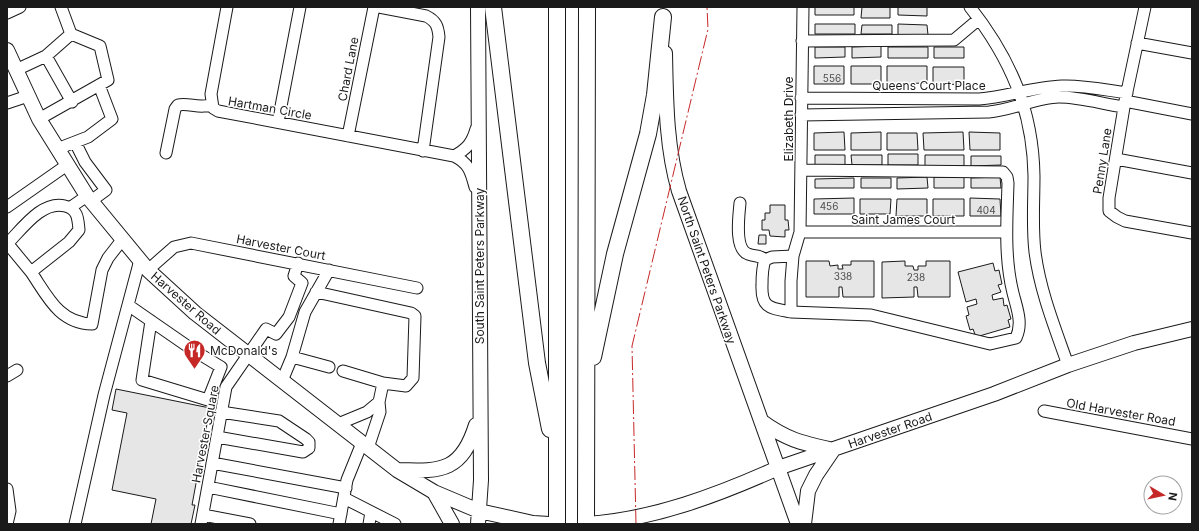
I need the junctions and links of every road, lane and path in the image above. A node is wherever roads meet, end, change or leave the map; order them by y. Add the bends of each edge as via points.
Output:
1 (20, 7) edge
2 (61, 7) edge
3 (227, 7) edge
4 (300, 7) edge
5 (374, 7) edge
6 (379, 7) edge
7 (478, 7) edge
8 (493, 7) edge
9 (557, 7) edge
10 (587, 7) edge
11 (803, 7) edge
12 (970, 7) edge
13 (1145, 7) edge
14 (427, 11) edge
15 (663, 12) edge
16 (7, 13) edge
17 (980, 19) junction
18 (71, 34) junction
19 (802, 41) junction
20 (1137, 43) junction
21 (1192, 53) edge
22 (46, 56) junction
23 (10, 59) edge
24 (99, 85) junction
25 (1019, 91) junction
26 (28, 96) junction
27 (802, 98) junction
28 (1125, 100) junction
29 (72, 102) junction
30 (7, 103) edge
31 (212, 104) junction
32 (1023, 105) junction
33 (1192, 114) edge
34 (801, 115) junction
35 (39, 119) junction
36 (478, 119) junction
37 (278, 122) junction
38 (348, 136) junction
39 (75, 142) junction
40 (57, 149) junction
41 (424, 150) junction
42 (166, 153) dead end
43 (454, 156) junction
44 (1116, 159) junction
45 (67, 165) junction
46 (801, 170) junction
47 (1192, 173) edge
48 (478, 196) junction
49 (89, 198) junction
50 (740, 203) dead end
51 (7, 207) edge
52 (71, 207) junction
53 (800, 232) junction
54 (1006, 232) junction
55 (1192, 233) edge
56 (122, 240) junction
57 (7, 243) edge
58 (793, 256) junction
59 (765, 260) junction
60 (298, 263) junction
61 (144, 265) junction
62 (329, 270) junction
63 (31, 272) junction
64 (417, 288) dead end
65 (316, 292) junction
66 (128, 305) junction
67 (791, 312) junction
68 (151, 321) junction
69 (1192, 329) edge
70 (248, 355) junction
71 (292, 357) junction
72 (1068, 365) junction
73 (221, 367) junction
74 (329, 367) dead end
75 (17, 370) dead end
76 (343, 371) dead end
77 (7, 376) edge
78 (232, 378) junction
79 (282, 381) junction
80 (383, 382) junction
81 (586, 392) junction
82 (208, 400) junction
83 (379, 402) junction
84 (222, 409) junction
85 (1044, 411) dead end
86 (480, 412) junction
87 (761, 421) junction
88 (338, 424) junction
89 (217, 437) junction
90 (1192, 438) edge
91 (365, 445) junction
92 (833, 450) junction
93 (212, 463) junction
94 (557, 467) junction
95 (778, 468) junction
96 (397, 470) junction
97 (208, 487) junction
98 (7, 489) edge
99 (434, 492) junction
100 (345, 493) junction
101 (371, 512) junction
102 (479, 518) edge
103 (340, 519) edge
104 (202, 520) edge
105 (7, 524) edge
106 (75, 524) edge
107 (250, 524) edge
108 (368, 524) edge
109 (394, 524) edge
110 (452, 524) edge
111 (549, 524) edge
112 (557, 524) edge
113 (586, 524) edge
114 (798, 524) edge
115 (804, 524) edge

1 - 16 street
2 - 18 street
3 - 31 street, Hartman Circle via 211,94
4 - 37 street
5 - 38 street, Chard Lane
6 - 14 street
7 - 36 main road, South Saint Peters Parkway
8 - 94 highway via 537,363
9 - 94 highway
10 - 81 highway
11 - 19 street, Elizabeth Drive
12 - 17 street
13 - 20 street, Penny Lane
14 - 41 street via 438,27 439,37
15 - 81 highway via 655,95 648,134 615,254
15 - 87 main road, North Saint Peters Parkway via 666,109 672,168 690,226
17 - 19 street via 954,40
17 - 25 street via 1007,62
18 - 22 street
18 - 24 street via 100,46 108,80
19 - 27 street, Elizabeth Drive
20 - 21 street
20 - 28 street, Penny Lane
22 - 23 street
22 - 29 street
23 - 26 main road, Harvester Road
24 - 29 street
24 - 39 street via 112,119 88,137
25 - 27 street, Queens Court Place via 979,99
25 - 28 street, Queens Court Place via 1079,86
25 - 32 street
26 - 30 street
26 - 35 main road, Harvester Road
27 - 34 street, Elizabeth Drive
28 - 32 street via 1059,97
28 - 33 street
28 - 44 street, Penny Lane
29 - 35 street
31 - 37 street, Hartman Circle via 218,112
31 - 42 street via 202,107 178,105
32 - 34 street via 989,112
32 - 72 street via 1034,176 1033,221 1040,285
34 - 46 street, Elizabeth Drive
35 - 40 main road, Harvester Road
36 - 43 street via 473,141
36 - 48 main road, South Saint Peters Parkway
37 - 38 street, Hartman Circle
38 - 41 street, Hartman Circle
39 - 40 street
39 - 49 street via 85,162 106,190
40 - 45 main road, Harvester Road
41 - 43 street, Hartman Circle
43 - 48 street, Hartman Circle via 462,160 472,172
44 - 47 street
44 - 55 street, Penny Lane via 1109,211 1125,221
45 - 49 main road, Harvester Road
45 - 51 street
46 - 53 street, Elizabeth Drive
46 - 54 street via 1003,172 1008,183
48 - 86 main road, South Saint Peters Parkway
49 - 52 street
49 - 56 main road, Harvester Road
50 - 59 street via 739,244 748,254 759,255
52 - 57 street via 58,204 42,210
52 - 63 street via 78,216 79,230 69,242
53 - 54 street, Saint James Court
53 - 58 street, Elizabeth Drive
54 - 67 street via 1011,283 1020,319 1020,330 1016,338 990,344 871,315
56 - 61 main road, Harvester Road
56 - 63 street via 102,270 92,324 79,323 60,313
57 - 63 street
58 - 59 street
58 - 67 street, Elizabeth Drive
59 - 67 street via 762,268 761,297 764,303 772,308
60 - 61 street, Harvester Court via 191,243 174,247
60 - 62 street, Harvester Court
60 - 70 street, Harvester Square via 294,276 302,283 288,317 276,334 266,329
61 - 66 street
61 - 70 main road, Harvester Road via 194,313
62 - 64 street, Harvester Court
62 - 65 street
65 - 71 street via 305,312
65 - 80 street via 415,316 413,378 406,386
66 - 68 street
66 - 106 street via 104,395
68 - 73 street
68 - 82 street via 142,380
69 - 72 main road, Harvester Road via 1134,343
70 - 78 street, Harvester Square
70 - 79 main road, Harvester Road
71 - 74 street
71 - 79 street
72 - 92 main road, Harvester Road via 994,394
73 - 78 street
73 - 82 street
75 - 77 street
76 - 80 street
78 - 84 street, Harvester Square via 226,386
79 - 88 main road, Harvester Road
80 - 83 street
81 - 113 highway
82 - 84 street
83 - 88 street via 367,412
83 - 91 street via 380,412
84 - 89 street, Harvester Square
84 - 89 street via 279,421 306,439 309,448 303,452
85 - 90 street, Old Harvester Road
86 - 96 main road via 470,444 456,460 442,468 424,471
86 - 102 main road, South Saint Peters Parkway
87 - 92 main road via 796,442
87 - 95 main road, North Saint Peters Parkway
88 - 91 main road, Harvester Road
89 - 93 street, Harvester Square
91 - 96 main road, Harvester Road
91 - 100 street via 347,480
92 - 95 main road, Harvester Road
92 - 115 main road via 808,491
93 - 97 street, Harvester Square
93 - 100 street
94 - 112 highway
95 - 113 main road, Harvester Road via 677,507 609,522
95 - 114 main road, North Saint Peters Parkway
96 - 99 main road, Harvester Road
97 - 103 street
97 - 104 street, Harvester Square
98 - 105 street via 10,511
99 - 102 main road, Harvester Road
99 - 110 main road
100 - 101 street
100 - 103 street
101 - 108 street
101 - 109 street
102 - 111 main road, Harvester Road
104 - 107 street

